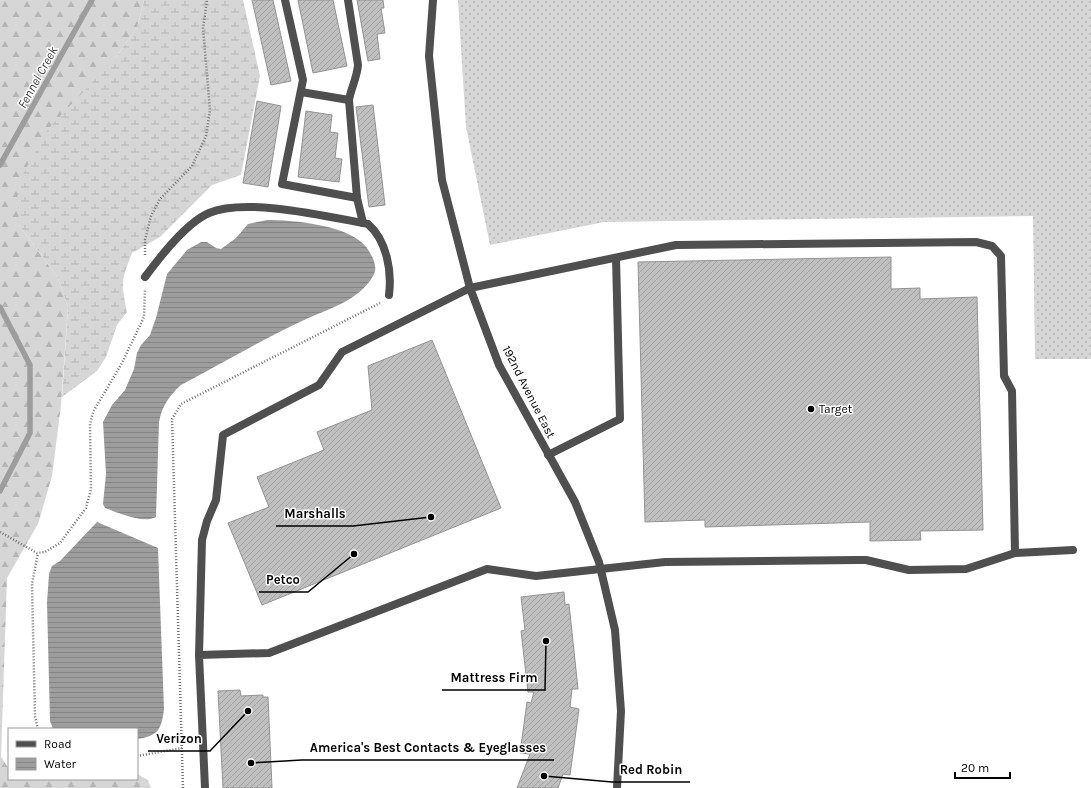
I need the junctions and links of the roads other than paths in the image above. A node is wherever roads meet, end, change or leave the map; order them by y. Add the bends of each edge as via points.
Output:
1 (285, 0) edge
2 (348, 0) edge
3 (433, 0) edge
4 (301, 92) junction
5 (349, 100) junction
6 (357, 198) junction
7 (363, 223) junction
8 (616, 258) junction
9 (145, 277) road end
10 (470, 288) junction
11 (389, 295) dead end
12 (548, 455) junction
13 (1073, 550) dead end
14 (1015, 553) junction
15 (601, 569) junction
16 (199, 655) junction
17 (205, 788) edge
18 (617, 788) edge

1 - 4 street via 303,80
2 - 5 street via 358,65 358,74
3 - 10 street, 192nd Avenue East via 429,56 442,180
4 - 5 street
4 - 6 street via 282,184
5 - 6 street
6 - 7 street
7 - 9 street via 287,210 253,207 222,209 196,221 154,264
7 - 11 street via 373,229 388,262 391,282
8 - 10 street
8 - 12 street via 620,419
8 - 14 street via 676,245 976,242 992,246 1001,256 1004,376 1012,391
10 - 12 street, 192nd Avenue East via 499,365
10 - 16 street via 342,352 319,385 223,435 216,500 202,540
12 - 15 street, 192nd Avenue East via 575,502
13 - 14 street
14 - 15 street via 966,569 908,570 858,560 665,562
15 - 16 street via 536,576 487,569 269,653
15 - 18 street, 192nd Avenue East via 615,630 621,711
16 - 17 street

